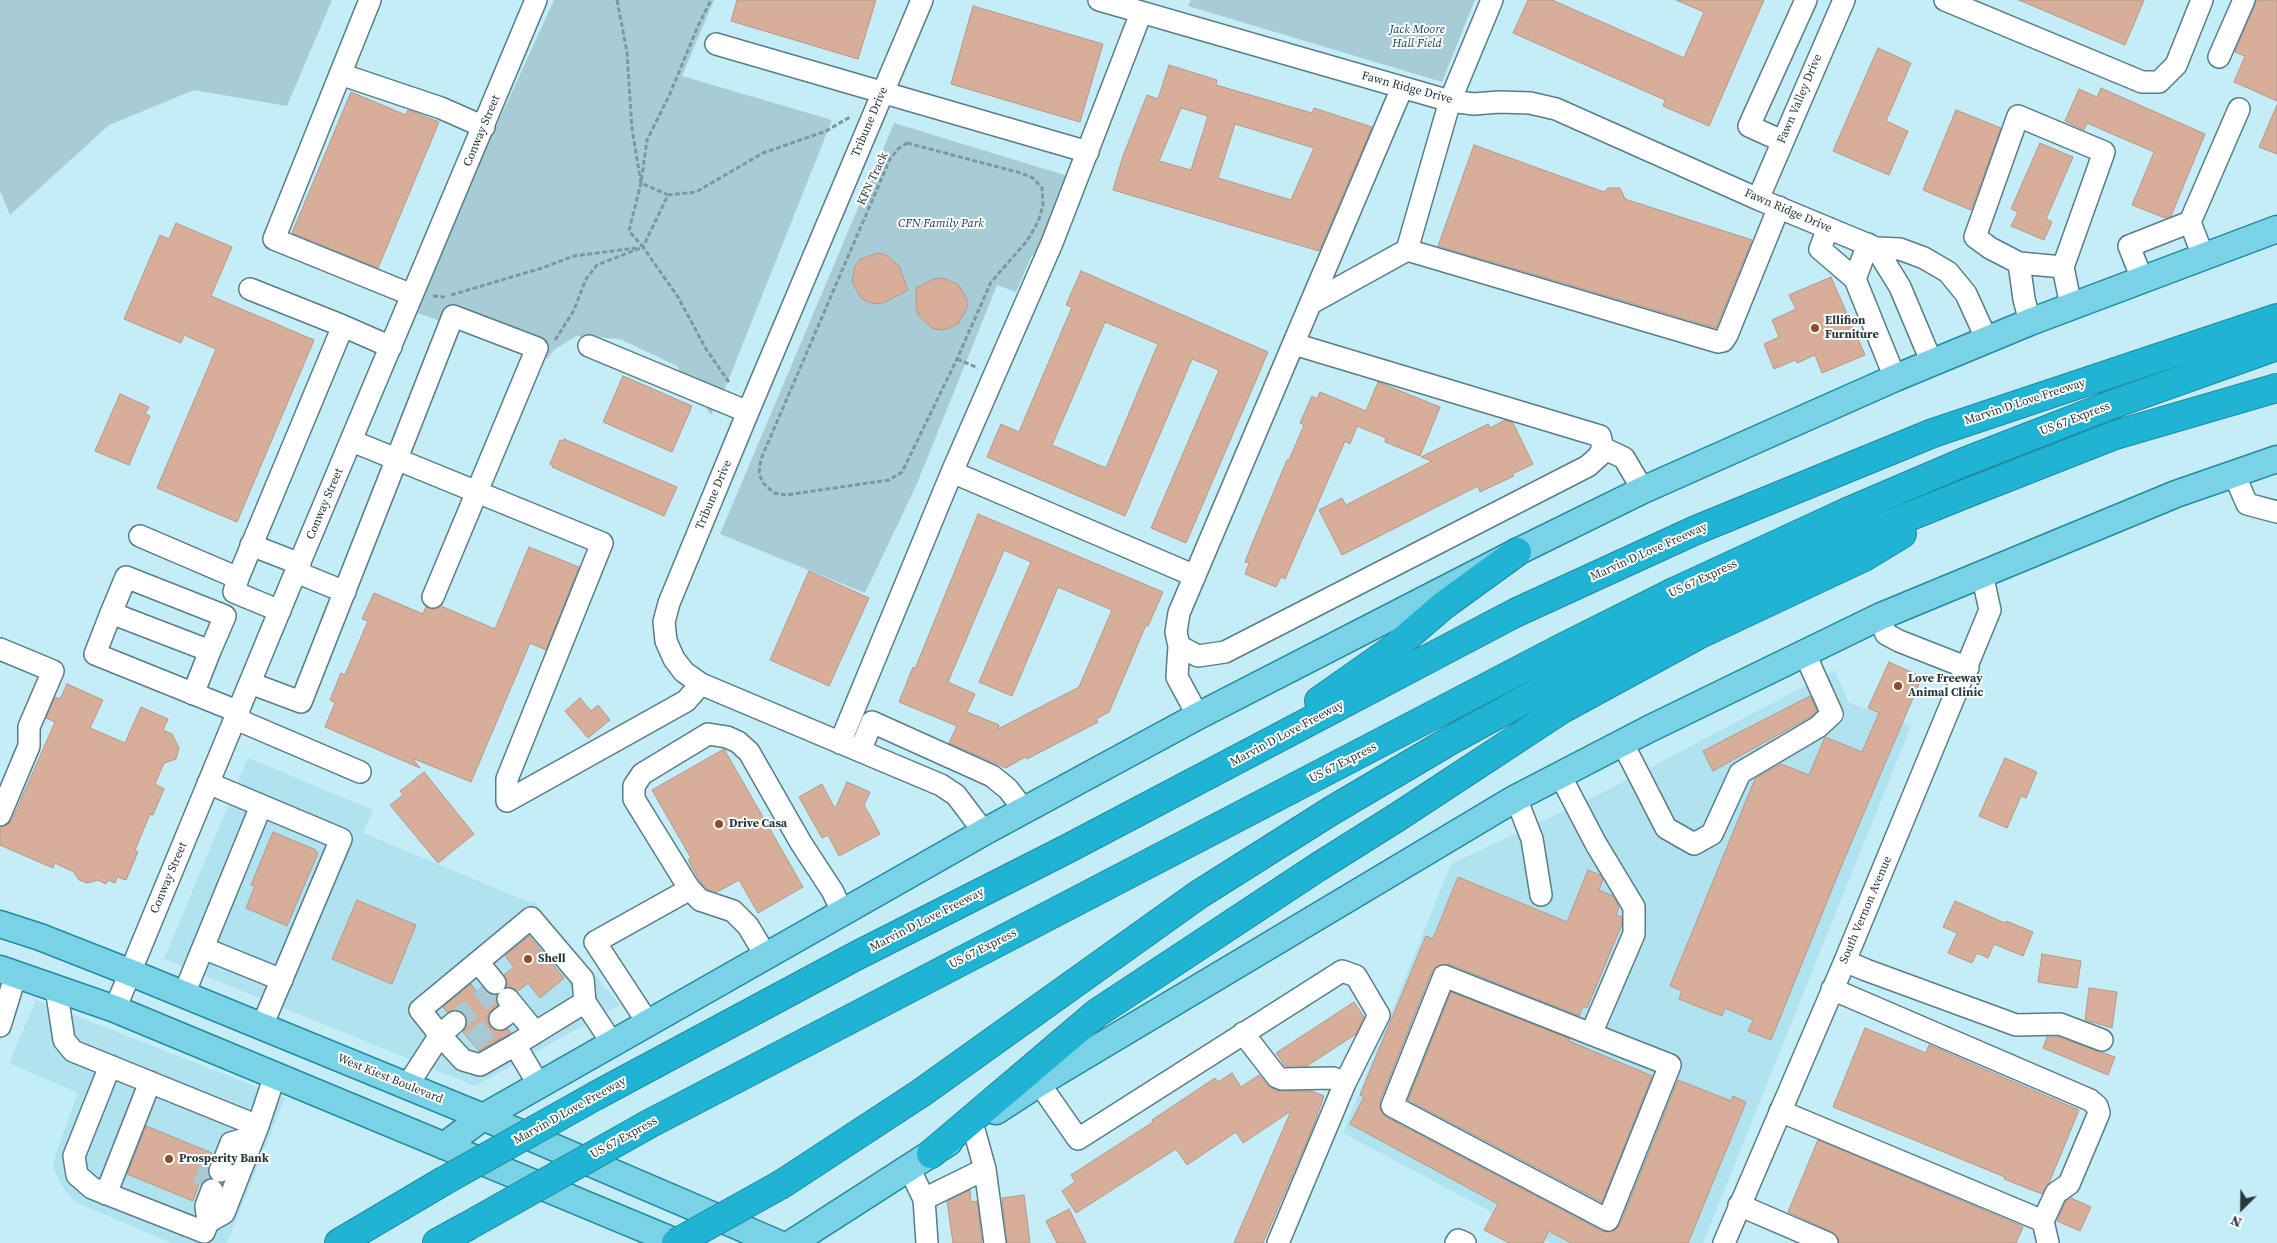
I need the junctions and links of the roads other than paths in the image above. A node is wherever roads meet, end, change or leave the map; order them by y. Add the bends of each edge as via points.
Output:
1 (370, 0) edge
2 (536, 0) edge
3 (922, 0) edge
4 (1098, 0) edge
5 (1492, 0) edge
6 (1806, 0) edge
7 (1844, 0) edge
8 (1945, 0) edge
9 (2202, 0) edge
10 (2244, 0) edge
11 (1147, 9) edge
12 (716, 44) dead end
13 (2219, 57) dead end
14 (340, 74) junction
15 (1402, 88) junction
16 (875, 89) junction
17 (1450, 101) junction
18 (2238, 109) dead end
19 (484, 127) junction
20 (1782, 141) junction
21 (1088, 152) junction
22 (1758, 199) junction
23 (1779, 207) junction
24 (2190, 222) junction
25 (1828, 228) junction
26 (2277, 229) edge
27 (1872, 246) junction
28 (1407, 250) junction
29 (2203, 256) junction
30 (2019, 263) junction
31 (2063, 267) junction
32 (1856, 279) junction
33 (2142, 279) junction
34 (250, 289) dead end
35 (412, 295) junction
36 (1313, 302) junction
37 (2071, 306) junction
38 (2277, 318) edge
39 (2030, 322) junction
40 (341, 332) junction
41 (1986, 340) junction
42 (1294, 344) junction
43 (589, 346) dead end
44 (2277, 346) edge
45 (391, 347) junction
46 (1932, 363) junction
47 (1894, 378) junction
48 (2277, 388) edge
49 (741, 410) junction
50 (352, 441) junction
51 (1603, 448) junction
52 (397, 459) junction
53 (2277, 459) edge
54 (952, 472) junction
55 (2234, 474) junction
56 (1642, 490) junction
57 (477, 492) junction
58 (1970, 492) junction
59 (2277, 512) edge
60 (140, 536) dead end
61 (251, 545) junction
62 (1517, 552) junction
63 (298, 568) junction
64 (1982, 574) junction
65 (1195, 576) junction
66 (236, 585) junction
67 (345, 592) junction
68 (433, 597) dead end
69 (280, 610) junction
70 (111, 613) junction
71 (225, 616) junction
72 (1879, 617) junction
73 (1179, 646) junction
74 (0, 649) edge
75 (210, 651) junction
76 (1804, 652) junction
77 (1968, 668) junction
78 (250, 683) junction
79 (700, 684) junction
80 (193, 694) junction
81 (854, 710) junction
82 (237, 715) junction
83 (1198, 716) junction
84 (872, 722) junction
85 (1622, 742) junction
86 (840, 743) junction
87 (860, 751) junction
88 (1252, 753) junction
89 (360, 772) dead end
90 (1560, 775) junction
91 (208, 783) junction
92 (1516, 798) junction
93 (261, 806) junction
94 (1024, 810) junction
95 (0, 816) edge
96 (984, 832) junction
97 (690, 889) junction
98 (1540, 895) dead end
99 (842, 912) junction
100 (0, 924) edge
101 (203, 948) junction
102 (766, 956) junction
103 (1845, 961) junction
104 (478, 962) junction
105 (8, 971) edge
106 (129, 972) junction
107 (282, 980) junction
108 (56, 988) junction
109 (1832, 989) junction
110 (184, 994) junction
111 (585, 1002) junction
112 (116, 1009) junction
113 (648, 1023) junction
114 (0, 1026) edge
115 (262, 1026) junction
116 (447, 1028) junction
117 (535, 1032) junction
118 (1243, 1034) junction
119 (1591, 1034) junction
120 (290, 1038) junction
121 (2102, 1040) dead end
122 (612, 1043) junction
123 (515, 1045) junction
124 (110, 1066) junction
125 (275, 1075) junction
126 (150, 1082) junction
127 (1038, 1083) junction
128 (1345, 1083) junction
129 (539, 1085) junction
130 (408, 1086) junction
131 (1780, 1111) junction
132 (483, 1117) junction
133 (973, 1126) junction
134 (255, 1132) junction
135 (444, 1146) junction
136 (920, 1161) junction
137 (985, 1169) junction
138 (215, 1185) junction
139 (106, 1194) junction
140 (924, 1199) junction
141 (1740, 1205) junction
142 (2042, 1221) junction
143 (339, 1243) edge
144 (438, 1243) edge
145 (677, 1243) edge
146 (777, 1243) edge
147 (792, 1243) edge
148 (927, 1243) edge
149 (995, 1243) edge
150 (1278, 1243) edge
151 (1456, 1243) edge
152 (1464, 1243) edge
153 (1724, 1243) edge
154 (1827, 1243) edge
155 (2048, 1243) edge

1 - 14 street
2 - 19 street, Conway Street
3 - 16 street, Tribune Drive
4 - 11 street, Fawn Ridge Drive
5 - 17 street
6 - 20 street via 1749,126
7 - 20 street, Fawn Valley Drive
8 - 9 street via 2142,82 2159,82 2176,65
10 - 13 street
11 - 15 street, Fawn Ridge Drive
11 - 21 street
12 - 16 street
14 - 19 street via 441,108
14 - 35 street via 274,239
15 - 17 street, Fawn Ridge Drive
15 - 36 street
16 - 21 street
16 - 49 street, Tribune Drive
17 - 22 street, Fawn Ridge Drive via 1530,103 1556,110
17 - 28 street
18 - 24 street
19 - 35 street, Conway Street
20 - 22 street, Fawn Valley Drive
21 - 54 street via 1052,244
22 - 23 street, Fawn Ridge Drive
23 - 25 street, Fawn Ridge Drive
23 - 28 street via 1727,335 1718,342
24 - 29 street
24 - 33 street via 2129,246
25 - 27 street, Fawn Ridge Drive
25 - 32 street via 1820,249
26 - 29 main road
27 - 32 street
27 - 41 street, Fawn Ridge Drive via 1900,248 1948,272 1966,294
27 - 46 street via 1900,287
28 - 36 street
29 - 33 main road
30 - 31 street
30 - 31 street via 1975,237 2018,116 2104,152
30 - 39 street
31 - 37 street
32 - 47 street
33 - 37 main road
34 - 40 street
35 - 45 street, Conway Street
36 - 42 street
37 - 39 main road
38 - 88 highway, Marvin D Love Freeway via 1933,433 1696,530 1515,613
39 - 41 main road
40 - 45 street
40 - 61 street
41 - 46 main road
42 - 51 street via 1600,436
42 - 65 street
43 - 49 street
44 - 144 highway, US 67 Express, bridge via 1964,462 1676,591 649,1124
45 - 50 street, Conway Street
46 - 47 main road
47 - 56 main road
48 - 58 highway via 2115,435
49 - 79 street, Tribune Drive via 664,622 666,641 674,659
50 - 52 street
50 - 63 street, Conway Street
51 - 56 street via 1624,458
51 - 73 street via 1588,466 1225,652 1198,656
52 - 57 street
52 - 57 street via 453,316 537,348
52 - 67 street
53 - 55 main road
54 - 65 street
54 - 81 street
55 - 59 street via 2247,504
55 - 64 main road via 2176,494
56 - 62 main road
57 - 68 street
57 - 79 street via 602,543 507,779 507,801 686,701
58 - 136 highway via 1864,557 1698,635 1562,709 1097,1013
58 - 145 highway, bridge via 1856,538 1697,610 1451,740 1198,894 921,1094 782,1184
60 - 66 street
61 - 63 street
61 - 66 street
62 - 83 main road
62 - 88 highway via 1444,605 1392,650
63 - 67 street
63 - 69 street, Conway Street
64 - 72 main road
64 - 77 street, South Vernon Avenue via 1990,610
65 - 73 street via 1180,613 1176,632
66 - 69 street
66 - 71 street
67 - 78 street via 302,702
69 - 78 street, Conway Street
70 - 71 street via 126,577
70 - 75 street
70 - 80 street via 95,654
71 - 75 street
72 - 76 main road
72 - 77 street via 1886,634 1899,642
73 - 83 street via 1177,677
74 - 95 street via 53,670 29,727 29,746
75 - 80 street
76 - 85 main road
76 - 85 street via 1832,714 1818,728 1740,773 1712,834 1694,844 1666,828
77 - 103 street, South Vernon Avenue
78 - 82 street, Conway Street
79 - 86 street, Tribune Drive
80 - 82 street
81 - 84 street
81 - 86 street
82 - 89 street
82 - 91 street, Conway Street
83 - 94 main road
84 - 87 street
84 - 94 street via 992,776 1008,789
85 - 90 main road
86 - 87 street, Tribune Drive
87 - 96 street, Tribune Drive via 923,776 948,790 967,807
88 - 143 highway, Marvin D Love Freeway, bridge via 856,956 442,1182
90 - 92 main road
90 - 119 street via 1634,907 1634,934
91 - 93 street
91 - 106 street, Conway Street
92 - 98 street via 1532,839
92 - 127 main road
93 - 101 street
93 - 107 street via 341,839
94 - 96 main road
96 - 99 main road
97 - 99 street via 634,798 634,786 642,774 708,734 733,740 749,752
97 - 102 street via 700,900 733,911 748,926
97 - 113 street via 595,942
99 - 102 main road
100 - 106 main road, West Kiest Boulevard
101 - 107 street
101 - 110 street
102 - 113 main road
103 - 109 street, South Vernon Avenue
103 - 121 street via 2016,1024 2060,1024
104 - 111 street via 531,918 583,979
104 - 116 street via 420,1010
104 - 117 street via 504,1002
105 - 108 main road
105 - 114 street
106 - 110 main road, West Kiest Boulevard
106 - 112 street, Conway Street
107 - 115 street
108 - 112 main road
108 - 124 street via 64,1040 73,1051
109 - 131 street, South Vernon Avenue
109 - 142 street via 2090,1100 2097,1106 2099,1113 2069,1184 2056,1193
110 - 115 main road, West Kiest Boulevard
111 - 117 street
111 - 122 street
112 - 125 main road
113 - 122 main road
115 - 120 main road, West Kiest Boulevard
116 - 123 street via 464,1048 463,1060 480,1065
116 - 130 street
117 - 123 street
118 - 127 street via 1078,1139
118 - 128 street via 1277,1077 1333,1078
118 - 128 street via 1342,971 1356,976 1379,1015
119 - 119 street via 1670,1065 1608,1220 1392,1106 1444,976
120 - 125 main road
120 - 130 main road, West Kiest Boulevard
122 - 129 main road
123 - 129 street
124 - 126 street
124 - 139 street via 74,1156 77,1175 92,1188
125 - 134 street
125 - 135 main road
126 - 134 street
126 - 139 street
127 - 133 main road
128 - 150 street
129 - 132 main road
130 - 132 main road, West Kiest Boulevard
131 - 141 street, South Vernon Avenue
131 - 142 street
132 - 135 main road
132 - 146 main road, West Kiest Boulevard
133 - 136 main road
133 - 137 street
134 - 138 street via 231,1143
134 - 138 street via 224,1213
135 - 145 main road
136 - 140 street
136 - 147 main road
137 - 140 street
137 - 149 street
138 - 139 street via 204,1232
140 - 148 street
141 - 153 street, South Vernon Avenue
141 - 154 street
142 - 155 street
151 - 152 street via 1458,1240

